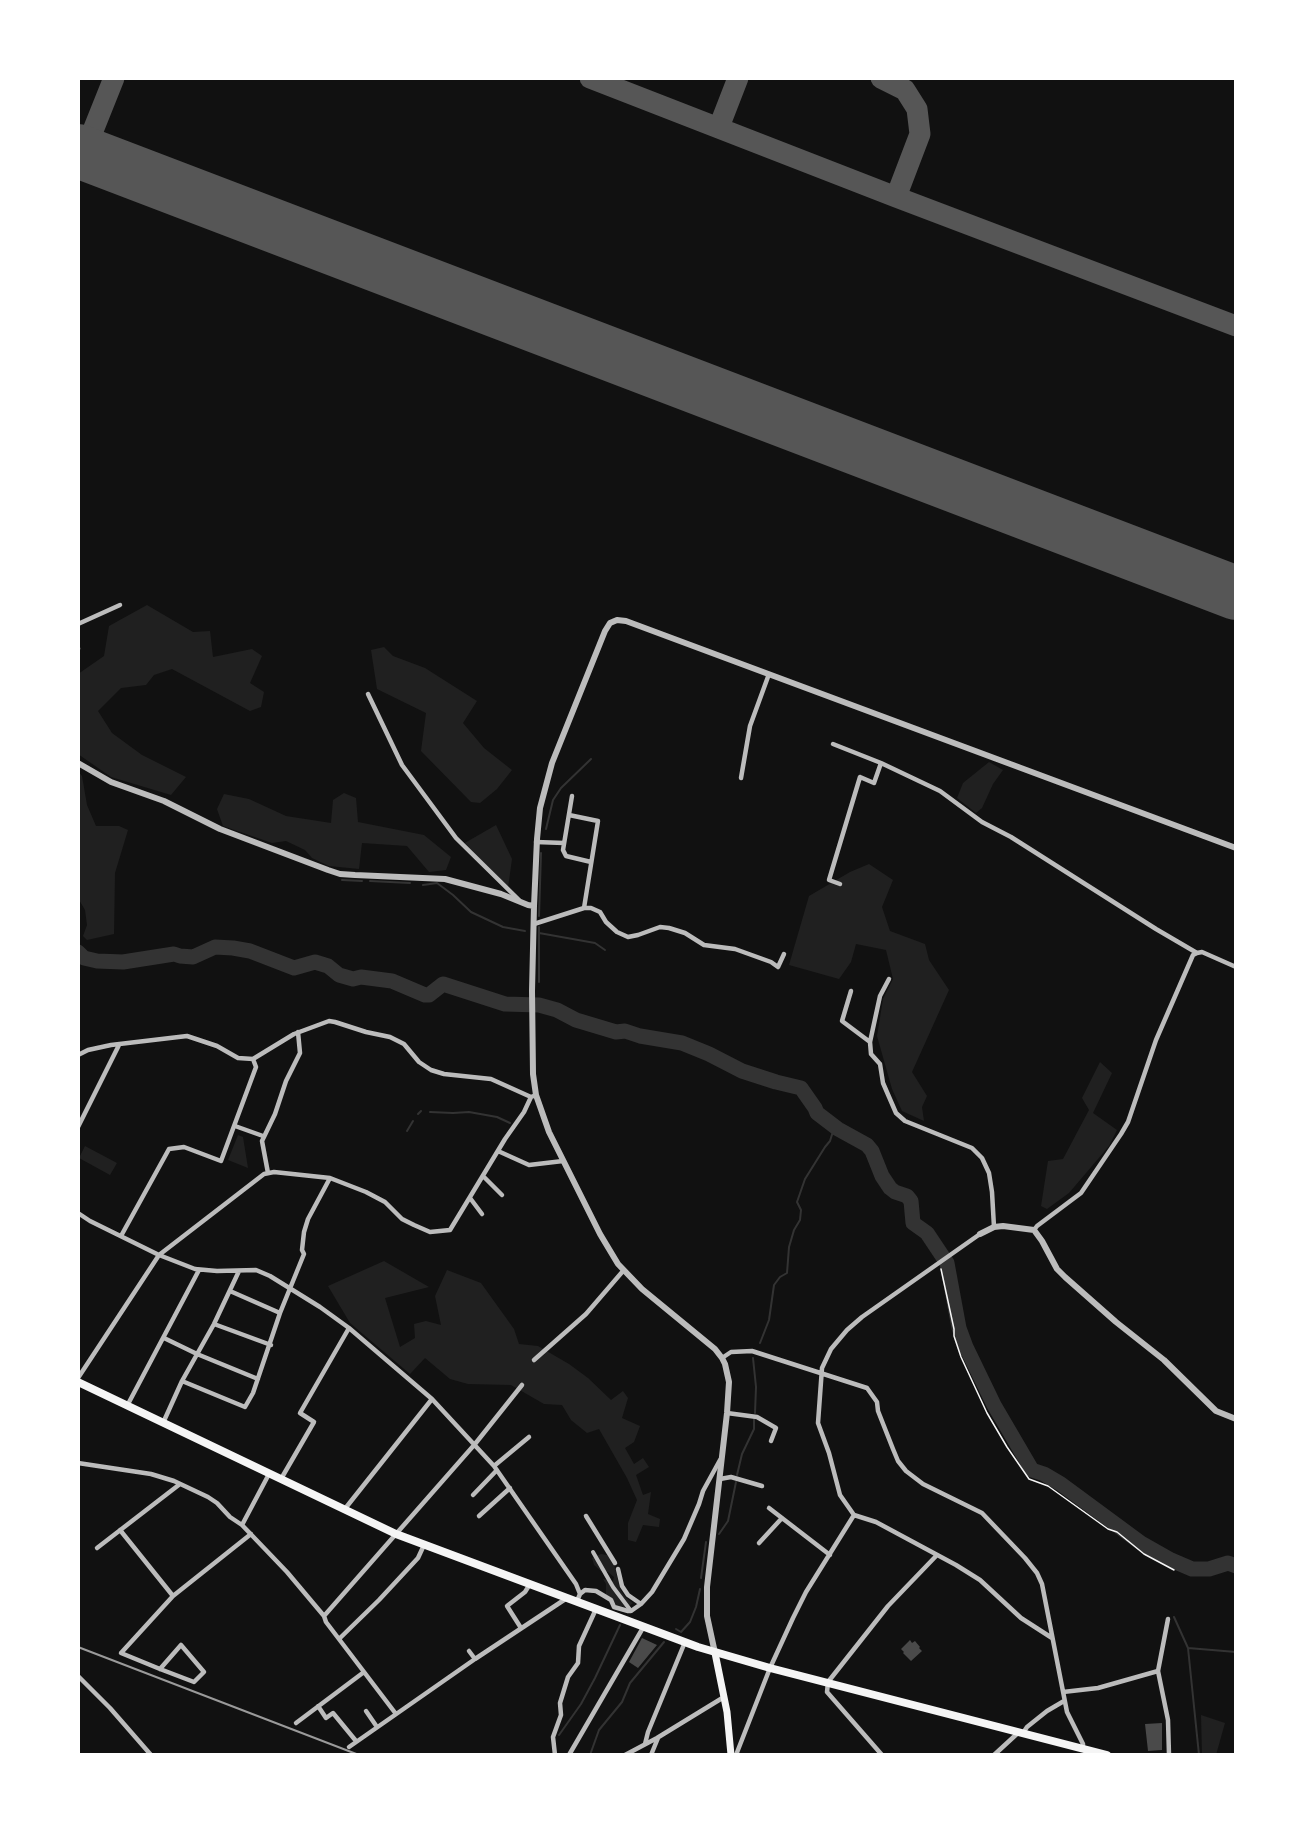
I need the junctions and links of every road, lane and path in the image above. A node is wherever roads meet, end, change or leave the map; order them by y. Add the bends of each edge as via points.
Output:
1 (120, 605) dead end
2 (78, 624) edge
3 (769, 674) junction
4 (368, 694) dead end
5 (833, 744) dead end
6 (78, 763) edge
7 (881, 763) junction
8 (741, 778) dead end
9 (572, 796) dead end
10 (569, 815) junction
11 (536, 842) junction
12 (564, 843) junction
13 (1236, 848) edge
14 (591, 862) junction
15 (840, 884) dead end
16 (521, 902) junction
17 (534, 906) junction
18 (585, 908) junction
19 (534, 924) junction
20 (1197, 953) junction
21 (784, 954) dead end
22 (1236, 967) edge
23 (889, 979) dead end
24 (851, 991) dead end
25 (298, 1032) junction
26 (870, 1042) junction
27 (119, 1045) junction
28 (78, 1055) edge
29 (254, 1059) junction
30 (534, 1096) junction
31 (235, 1126) junction
32 (78, 1127) edge
33 (263, 1136) junction
34 (498, 1151) junction
35 (563, 1161) junction
36 (268, 1173) junction
37 (483, 1176) junction
38 (330, 1178) junction
39 (502, 1195) dead end
40 (470, 1198) junction
41 (78, 1213) edge
42 (482, 1214) dead end
43 (994, 1227) junction
44 (450, 1230) junction
45 (1034, 1230) junction
46 (980, 1234) joint
47 (121, 1236) junction
48 (453, 1238) dead end
49 (159, 1254) junction
50 (938, 1263) junction
51 (199, 1270) junction
52 (239, 1270) junction
53 (623, 1271) junction
54 (290, 1289) junction
55 (230, 1291) junction
56 (280, 1313) junction
57 (214, 1324) junction
58 (349, 1328) junction
59 (164, 1338) junction
60 (271, 1345) junction
61 (197, 1354) junction
62 (722, 1358) junction
63 (534, 1360) dead end
64 (822, 1374) junction
65 (78, 1379) edge
66 (258, 1379) junction
67 (183, 1381) junction
68 (522, 1385) dead end
69 (432, 1399) junction
70 (128, 1406) junction
71 (727, 1413) junction
72 (1236, 1419) edge
73 (163, 1423) junction
74 (530, 1437) dead end
75 (771, 1441) dead end
76 (475, 1444) junction
77 (723, 1455) junction
78 (78, 1463) edge
79 (496, 1468) junction
80 (269, 1474) junction
81 (720, 1479) junction
82 (281, 1480) junction
83 (180, 1484) junction
84 (762, 1486) dead end
85 (510, 1488) junction
86 (473, 1495) dead end
87 (769, 1508) dead end
88 (344, 1510) junction
89 (854, 1515) junction
90 (479, 1516) dead end
91 (586, 1516) dead end
92 (782, 1518) junction
93 (242, 1525) junction
94 (120, 1530) junction
95 (251, 1534) junction
96 (396, 1534) junction
97 (759, 1543) dead end
98 (424, 1545) junction
99 (97, 1548) dead end
100 (593, 1552) dead end
101 (830, 1555) junction
102 (937, 1555) junction
103 (615, 1563) dead end
104 (618, 1569) dead end
105 (1174, 1570) dead end
106 (530, 1584) junction
107 (173, 1596) junction
108 (578, 1597) junction
109 (567, 1598) junction
110 (641, 1604) junction
111 (597, 1609) junction
112 (631, 1611) junction
113 (324, 1616) junction
114 (1168, 1619) dead end
115 (644, 1626) junction
116 (521, 1628) junction
117 (1052, 1638) junction
118 (339, 1639) junction
119 (685, 1642) junction
120 (469, 1651) dead end
121 (715, 1653) junction
122 (475, 1659) junction
123 (770, 1668) junction
124 (160, 1669) junction
125 (1158, 1671) junction
126 (364, 1672) junction
127 (78, 1676) edge
128 (828, 1683) junction
129 (1063, 1692) junction
130 (724, 1697) junction
131 (1064, 1701) junction
132 (318, 1707) junction
133 (366, 1712) dead end
134 (396, 1714) junction
135 (296, 1723) dead end
136 (377, 1727) junction
137 (1021, 1732) junction
138 (659, 1737) junction
139 (357, 1742) junction
140 (645, 1744) junction
141 (349, 1747) dead end
142 (1083, 1749) junction
143 (880, 1754) edge
144 (151, 1755) edge
145 (555, 1755) edge
146 (568, 1755) edge
147 (625, 1755) edge
148 (651, 1755) edge
149 (731, 1755) edge
150 (736, 1755) edge
151 (994, 1755) edge
152 (1107, 1755) edge
153 (1169, 1755) edge

1 - 2 street
3 - 8 street via 750,726
3 - 11 street via 626,621 610,623 552,763
3 - 13 street
4 - 16 street via 402,765 456,838
5 - 7 street
6 - 16 street via 111,782 164,801 220,829 340,874 445,879
7 - 15 street via 874,783 860,777 829,880
7 - 20 street via 940,791 982,822
9 - 10 street
10 - 12 street
10 - 14 street via 598,821
11 - 12 street
11 - 17 street
12 - 14 street via 566,856
14 - 18 street
16 - 17 street
17 - 19 street
18 - 19 street
18 - 21 street via 600,912 617,932 628,937 669,928 704,945 735,948 778,967
19 - 30 street
20 - 22 street
20 - 45 street via 1156,1040 1121,1134 1080,1193
23 - 26 street via 880,996
24 - 26 street via 842,1021
25 - 29 street
25 - 30 street via 335,1022 404,1044 431,1070 490,1079
25 - 33 street via 300,1053
26 - 43 street via 871,1054 879,1064 896,1113 972,1148 982,1158 991,1182
27 - 28 street
27 - 29 street via 187,1036 238,1058
27 - 32 street
29 - 31 street via 256,1067
30 - 34 street
30 - 35 street
31 - 33 street
31 - 47 street via 221,1161 184,1147 169,1149
33 - 36 street
34 - 35 street via 529,1165
34 - 37 street
35 - 53 street
36 - 38 street
36 - 49 street
37 - 39 street
37 - 40 street
38 - 44 street via 386,1202 402,1219 430,1232
38 - 54 street via 308,1219 304,1254
40 - 42 street
40 - 44 street
41 - 47 street
43 - 45 street
43 - 46 street
44 - 48 street
45 - 72 street via 1065,1277 1164,1360 1216,1411
46 - 50 street
47 - 49 street
49 - 51 street
49 - 65 street
50 - 64 street via 847,1330 831,1349
50 - 105 path via 961,1357 987,1413 1029,1479 1048,1486 1144,1554
51 - 52 street
51 - 59 street
52 - 54 street via 256,1270
52 - 55 street
53 - 62 street
53 - 63 street via 586,1314
54 - 56 street
54 - 58 street
55 - 56 street
55 - 57 street
56 - 60 street
57 - 60 street
57 - 61 street
58 - 69 street
58 - 82 street via 300,1413 314,1422
59 - 61 street
59 - 70 street
60 - 66 street
61 - 66 street
61 - 67 street
62 - 64 street via 731,1352 752,1351
62 - 71 street via 729,1382
64 - 89 street via 818,1423 840,1495
64 - 117 street via 867,1388 877,1402 898,1461 906,1471 923,1484 982,1513 1025,1557 1042,1584
65 - 70 main road
66 - 67 street via 245,1407
67 - 73 street
68 - 76 street
69 - 76 street
69 - 88 street
70 - 73 main road
71 - 75 street via 757,1416 776,1428
71 - 77 street
73 - 80 main road
74 - 79 street
76 - 79 street
76 - 96 street
77 - 81 street
77 - 110 street via 684,1539
78 - 83 street via 151,1474
79 - 85 street
79 - 86 street
80 - 82 main road
80 - 93 street
81 - 84 street
81 - 121 street via 707,1587 707,1616
82 - 88 main road
83 - 93 street via 208,1497
83 - 94 street
85 - 90 street
85 - 108 street via 576,1584
87 - 92 street
88 - 96 main road
89 - 101 street
89 - 102 street via 876,1522
91 - 103 street
92 - 97 street
92 - 101 street
93 - 95 street
94 - 99 street
94 - 107 street
95 - 107 street
95 - 113 street
96 - 98 main road
96 - 113 street
98 - 106 main road
98 - 118 street via 418,1558
100 - 112 street
101 - 123 street via 806,1592
102 - 117 street via 980,1580 1022,1618
102 - 128 street via 888,1606
104 - 110 street via 622,1586
106 - 109 main road
106 - 116 street via 507,1606
107 - 124 street via 121,1653
108 - 109 main road
108 - 111 main road
108 - 112 street via 585,1590 596,1591 616,1608
109 - 116 street
110 - 112 street
111 - 115 main road
111 - 145 street via 579,1646 578,1663 568,1677 560,1702 561,1715 553,1737
113 - 118 street
114 - 125 street
115 - 119 main road
115 - 146 street
116 - 122 street
117 - 129 street
118 - 126 street
119 - 121 main road
119 - 140 street
120 - 122 street
121 - 123 main road
121 - 130 main road
122 - 134 street
123 - 128 main road
123 - 150 street
124 - 124 street via 194,1682 204,1672 181,1645
125 - 129 street via 1098,1688
125 - 153 street via 1168,1720
126 - 132 street
126 - 134 street
127 - 144 street
128 - 137 main road
128 - 143 street via 827,1692
129 - 131 street
130 - 138 street
130 - 149 main road
131 - 137 street
131 - 142 street
132 - 135 street
132 - 139 street via 326,1718 333,1713
133 - 136 street
134 - 136 street
136 - 139 street
137 - 142 main road
137 - 151 street
138 - 140 street
138 - 148 street
139 - 141 street
140 - 147 street
142 - 152 main road

